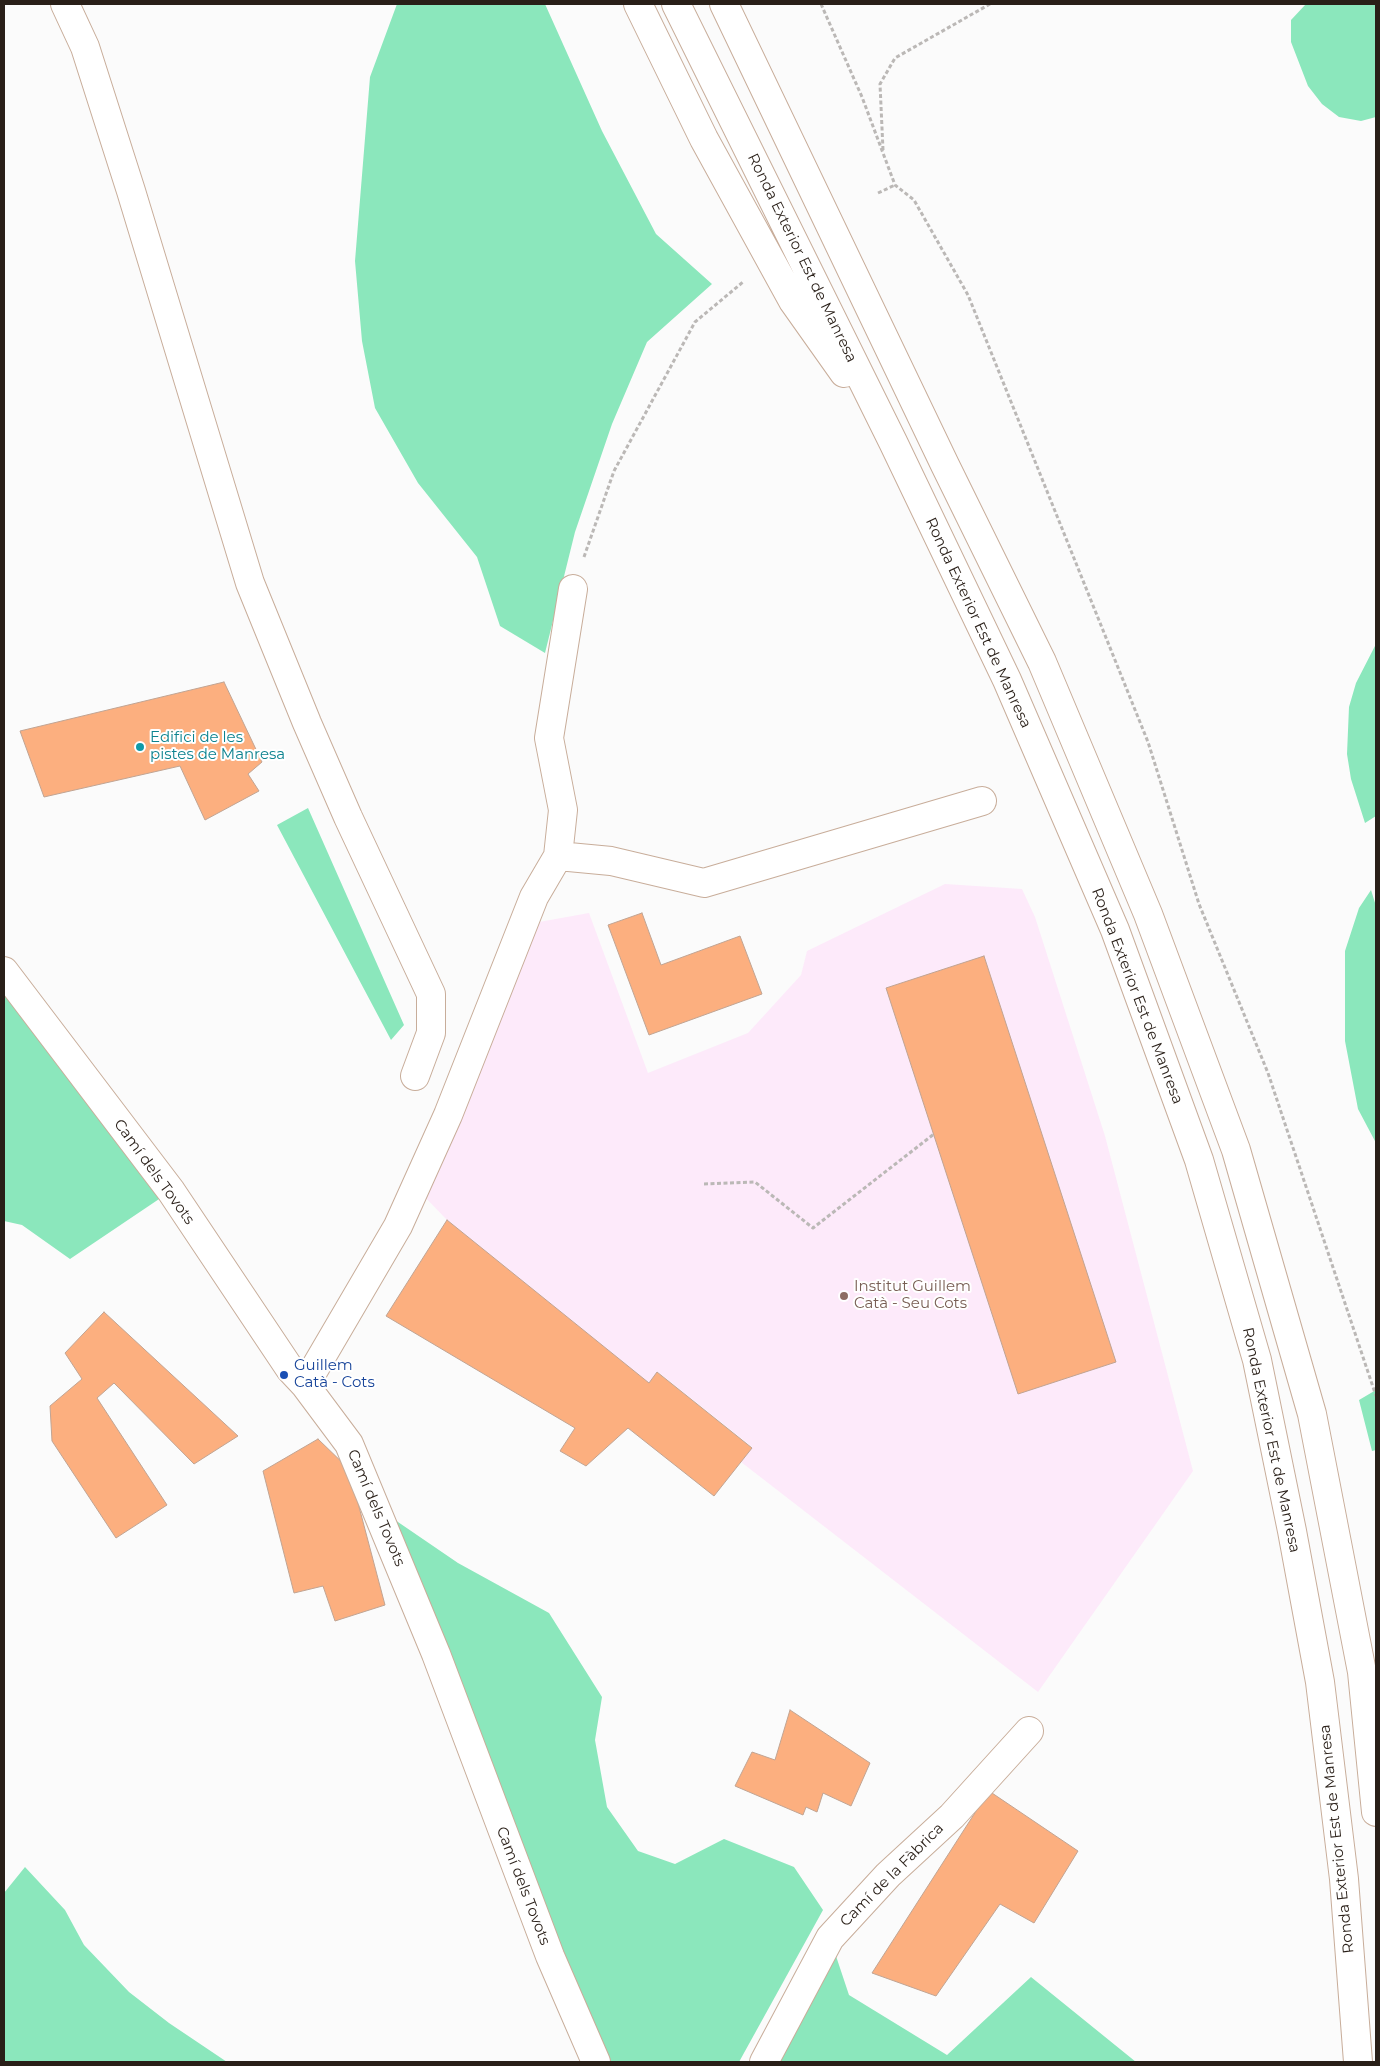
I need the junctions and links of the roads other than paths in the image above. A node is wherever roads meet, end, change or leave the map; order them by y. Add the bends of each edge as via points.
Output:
1 (64, 4) edge
2 (638, 4) edge
3 (676, 4) edge
4 (730, 10) edge
5 (893, 442) junction
6 (573, 589) road end
7 (982, 801) dead end
8 (558, 856) junction
9 (4, 971) edge
10 (415, 1076) dead end
11 (305, 1385) junction
12 (1029, 1731) dead end
13 (1376, 1812) edge
14 (596, 2062) edge
15 (764, 2062) edge
16 (1358, 2062) edge

1 - 10 main road via 85,47 126,173 250,583 307,723 430,994 430,1033
2 - 5 main road via 704,139 793,301
3 - 5 main road, Ronda Exterior Est de Manresa
4 - 13 main road via 1042,662 1148,914 1236,1150 1312,1414 1362,1672
5 - 16 main road, Ronda Exterior Est de Manresa via 1007,680 1115,930 1199,1160 1257,1360 1320,1682 1344,1879
6 - 8 main road via 549,738 563,810
7 - 8 main road via 704,883 611,861
8 - 11 main road via 534,897 448,1115 398,1226
9 - 11 main road, Camí dels Tovots via 171,1192 290,1369
11 - 14 main road, Camí dels Tovots via 349,1444 357,1462 436,1654 550,1956
12 - 15 main road, Camí de la Fàbrica via 952,1816 888,1875 830,1938

